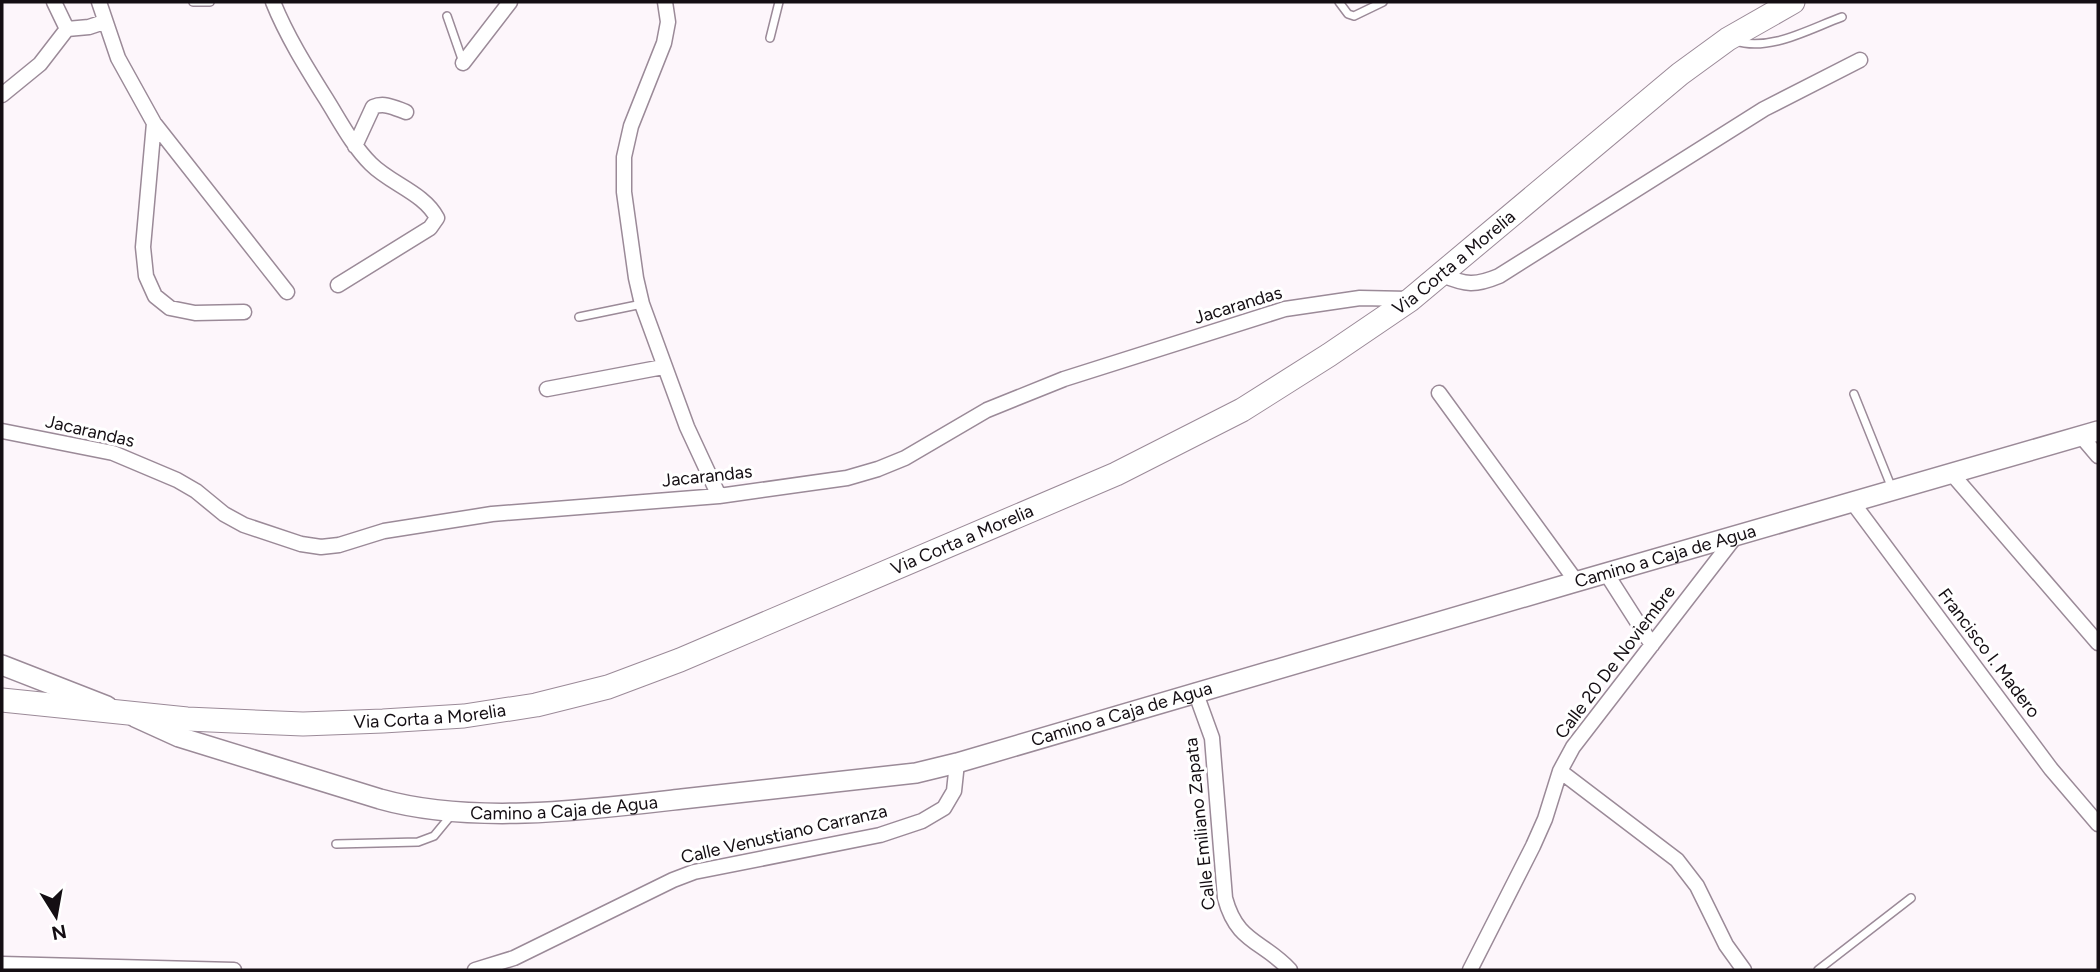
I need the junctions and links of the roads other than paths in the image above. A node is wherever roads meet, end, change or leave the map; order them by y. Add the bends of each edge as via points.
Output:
1 (54, 2) edge
2 (99, 2) edge
3 (193, 2) edge
4 (209, 2) edge
5 (273, 2) edge
6 (510, 2) edge
7 (665, 2) edge
8 (779, 2) edge
9 (1339, 2) edge
10 (1383, 2) edge
11 (1793, 2) edge
12 (447, 16) dead end
13 (1842, 17) dead end
14 (104, 22) junction
15 (67, 29) junction
16 (770, 38) dead end
17 (1728, 39) junction
18 (1860, 60) dead end
19 (463, 63) joint
20 (2, 95) edge
21 (406, 112) dead end
22 (154, 123) junction
23 (355, 146) junction
24 (1442, 275) junction
25 (338, 285) dead end
26 (287, 292) dead end
27 (1410, 300) junction
28 (642, 304) junction
29 (244, 312) dead end
30 (579, 317) dead end
31 (663, 367) junction
32 (547, 389) dead end
33 (1439, 393) dead end
34 (1854, 394) dead end
35 (2, 431) edge
36 (2090, 433) edge
37 (2098, 456) edge
38 (1952, 474) junction
39 (1893, 491) junction
40 (719, 496) junction
41 (1853, 503) junction
42 (1735, 537) junction
43 (1606, 573) junction
44 (1576, 582) junction
45 (2098, 643) edge
46 (1652, 645) junction
47 (2, 665) edge
48 (1195, 691) junction
49 (2, 700) edge
50 (129, 714) junction
51 (957, 763) junction
52 (1560, 771) junction
53 (453, 812) junction
54 (2098, 824) edge
55 (336, 844) dead end
56 (1911, 898) dead end
57 (2, 964) edge
58 (513, 964) edge
59 (94, 968) edge
60 (234, 970) edge
61 (475, 970) edge
62 (1290, 970) edge
63 (1470, 970) edge
64 (1744, 970) edge
65 (1818, 970) edge

1 - 15 street
2 - 14 street
3 - 4 lane
5 - 23 street
6 - 19 street
7 - 28 street via 664,43 631,126 624,157 624,192
8 - 16 lane
9 - 10 lane via 1354,16
11 - 17 main road, Via Corta a Morelia
12 - 19 lane
13 - 17 lane via 1766,44 1749,46
14 - 15 street
14 - 22 street
15 - 20 street via 40,64
17 - 24 main road, Via Corta a Morelia via 1648,100
18 - 24 street via 1764,109 1499,276 1480,284
21 - 23 street via 380,104 373,107
22 - 26 street
22 - 29 street via 143,247 146,276 155,296 170,308 195,313
23 - 25 street via 391,181 431,206 437,218 430,228
24 - 27 main road, Via Corta a Morelia
27 - 40 street, Jacarandas via 1360,298 1285,309 1024,394 878,469 847,478
27 - 50 main road, Via Corta a Morelia via 1242,410 1116,474 608,687 464,716 383,721 303,724
28 - 30 lane
28 - 31 street
31 - 32 street
31 - 40 street
33 - 44 street
34 - 39 lane
35 - 40 street, Jacarandas via 113,453 177,480 244,525 321,547 384,531 492,514
36 - 37 street
36 - 38 main road, Camino a Caja de Agua
38 - 39 main road, Camino a Caja de Agua
38 - 45 street
39 - 41 main road, Camino a Caja de Agua
41 - 42 main road, Camino a Caja de Agua
41 - 54 street, Francisco I. Madero
42 - 43 main road, Camino a Caja de Agua
42 - 46 street, Calle 20 De Noviembre
43 - 44 main road, Camino a Caja de Agua
43 - 46 street
44 - 48 main road, Camino a Caja de Agua
46 - 52 street, Calle 20 De Noviembre via 1573,747
47 - 50 main road, Camino a Caja de Agua
48 - 51 main road, Camino a Caja de Agua
48 - 62 street, Calle Emiliano Zapata via 1212,738 1230,918
49 - 50 main road, Via Corta a Morelia
50 - 53 main road, Camino a Caja de Agua via 179,737 380,799
51 - 53 main road, Camino a Caja de Agua via 916,773 617,807
51 - 58 street, Calle Venustiano Carranza via 954,791 944,808 922,821 880,835 694,872
52 - 63 street, Calle 20 De Noviembre via 1533,846
52 - 64 street via 1677,860 1697,886 1726,946
53 - 55 lane via 434,836 418,842
56 - 65 lane
57 - 59 street
58 - 61 street, Calle Venustiano Carranza
59 - 60 street

